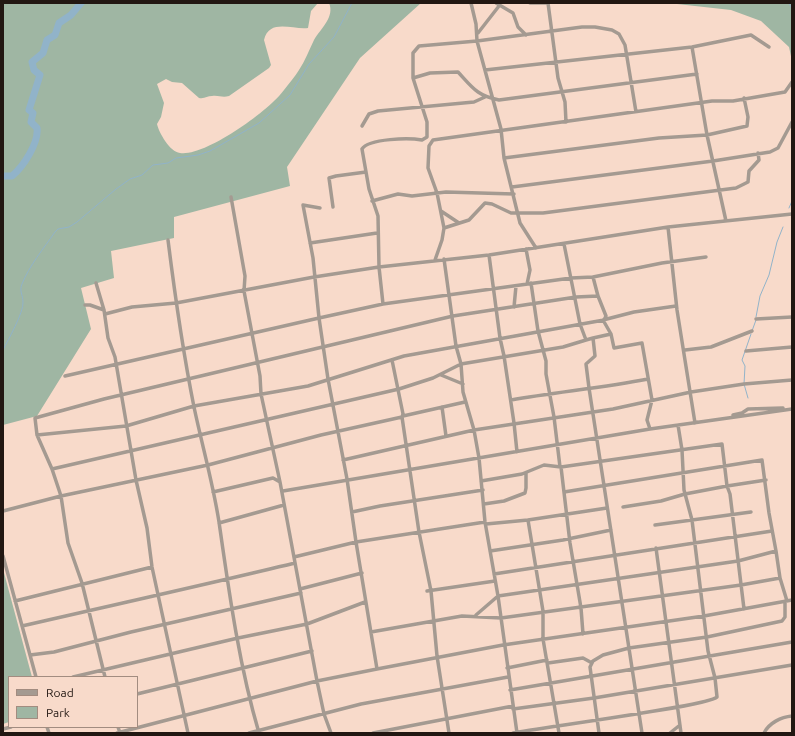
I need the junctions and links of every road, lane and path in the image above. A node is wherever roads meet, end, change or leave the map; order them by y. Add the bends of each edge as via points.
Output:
1 (471, 3) edge
2 (530, 3) edge
3 (547, 3) edge
4 (498, 4) edge
5 (552, 32) junction
6 (477, 34) junction
7 (526, 35) junction
8 (477, 41) junction
9 (692, 47) junction
10 (769, 47) dead end
11 (628, 54) junction
12 (556, 63) junction
13 (485, 70) junction
14 (697, 74) junction
15 (413, 78) junction
16 (792, 82) edge
17 (632, 84) junction
18 (562, 91) junction
19 (485, 97) junction
20 (744, 98) junction
21 (492, 99) junction
22 (702, 103) junction
23 (422, 106) junction
24 (636, 112) junction
25 (566, 122) junction
26 (792, 122) edge
27 (362, 126) dead end
28 (501, 129) junction
29 (707, 135) junction
30 (426, 137) junction
31 (438, 139) junction
32 (429, 146) junction
33 (758, 153) junction
34 (504, 158) junction
35 (713, 161) junction
36 (366, 172) junction
37 (512, 187) junction
38 (720, 190) junction
39 (437, 193) junction
40 (514, 194) junction
41 (231, 197) dead end
42 (372, 201) junction
43 (332, 207) dead end
44 (320, 208) dead end
45 (441, 211) junction
46 (518, 214) junction
47 (792, 214) edge
48 (726, 221) junction
49 (459, 223) junction
50 (668, 227) junction
51 (444, 228) junction
52 (377, 233) junction
53 (168, 240) dead end
54 (310, 243) junction
55 (564, 244) junction
56 (536, 248) junction
57 (526, 249) junction
58 (489, 255) junction
59 (706, 257) dead end
60 (444, 259) junction
61 (435, 260) junction
62 (671, 262) junction
63 (379, 268) junction
64 (593, 276) junction
65 (314, 277) junction
66 (571, 278) junction
67 (96, 283) dead end
68 (529, 284) junction
69 (516, 286) junction
70 (493, 289) junction
71 (244, 291) junction
72 (450, 294) junction
73 (598, 296) junction
74 (576, 297) junction
75 (176, 303) junction
76 (383, 304) junction
77 (535, 304) junction
78 (85, 305) dead end
79 (676, 306) junction
80 (514, 307) junction
81 (497, 310) junction
82 (105, 312) junction
83 (454, 316) junction
84 (792, 317) edge
85 (319, 318) junction
86 (756, 319) dead end
87 (603, 320) junction
88 (580, 324) junction
89 (538, 331) junction
90 (752, 331) dead end
91 (252, 334) junction
92 (611, 334) junction
93 (500, 338) junction
94 (593, 338) junction
95 (586, 340) junction
96 (456, 346) junction
97 (792, 346) edge
98 (323, 347) junction
99 (184, 348) junction
100 (543, 350) junction
101 (685, 350) junction
102 (746, 350) dead end
103 (504, 356) junction
104 (392, 360) junction
105 (257, 362) junction
106 (116, 364) junction
107 (461, 364) junction
108 (441, 375) junction
109 (65, 376) dead end
110 (190, 379) junction
111 (328, 379) junction
112 (648, 379) junction
113 (792, 380) edge
114 (463, 384) junction
115 (588, 388) junction
116 (399, 389) junction
117 (690, 392) junction
118 (549, 393) junction
119 (122, 394) junction
120 (261, 394) junction
121 (511, 400) junction
122 (652, 400) junction
123 (465, 402) junction
124 (333, 404) junction
125 (194, 406) junction
126 (442, 407) junction
127 (792, 408) edge
128 (591, 412) junction
129 (402, 416) junction
130 (554, 417) junction
131 (267, 420) junction
132 (514, 423) junction
133 (695, 423) junction
134 (678, 425) junction
135 (126, 426) junction
136 (650, 429) junction
137 (474, 430) junction
138 (338, 432) junction
139 (37, 435) junction
140 (201, 435) junction
141 (446, 436) junction
142 (596, 439) junction
143 (558, 445) junction
144 (405, 446) junction
145 (273, 449) junction
146 (682, 450) junction
147 (132, 452) junction
148 (517, 452) junction
149 (478, 458) junction
150 (343, 460) junction
151 (599, 462) junction
152 (208, 465) junction
153 (560, 467) junction
154 (726, 467) junction
155 (52, 469) junction
156 (410, 469) junction
157 (684, 472) junction
158 (526, 473) junction
159 (347, 479) junction
160 (136, 480) junction
161 (766, 480) junction
162 (481, 481) junction
163 (280, 482) junction
164 (604, 485) junction
165 (727, 486) junction
166 (483, 490) junction
167 (283, 491) junction
168 (213, 492) junction
169 (564, 492) junction
170 (685, 494) junction
171 (61, 496) junction
172 (415, 502) junction
173 (484, 504) junction
174 (284, 505) junction
175 (623, 507) dead end
176 (607, 508) junction
177 (3, 511) edge
178 (352, 512) junction
179 (751, 512) dead end
180 (568, 513) junction
181 (733, 516) junction
182 (528, 520) junction
183 (692, 520) junction
184 (219, 522) junction
185 (486, 523) junction
186 (655, 525) dead end
187 (611, 530) junction
188 (772, 531) junction
189 (419, 532) junction
190 (735, 537) junction
191 (570, 538) junction
192 (356, 542) junction
193 (696, 542) junction
194 (532, 544) junction
195 (656, 548) junction
196 (490, 551) junction
197 (776, 551) junction
198 (3, 556) edge
199 (615, 556) junction
200 (294, 557) junction
201 (573, 561) junction
202 (738, 561) junction
203 (295, 562) junction
204 (698, 566) junction
205 (152, 567) junction
206 (536, 567) junction
207 (658, 572) junction
208 (362, 573) junction
209 (494, 574) junction
210 (619, 578) junction
211 (780, 578) junction
212 (226, 579) junction
213 (495, 581) junction
214 (82, 583) junction
215 (576, 583) junction
216 (741, 585) junction
217 (540, 589) junction
218 (431, 590) junction
219 (702, 590) junction
220 (300, 591) junction
221 (426, 591) dead end
222 (158, 594) junction
223 (662, 595) junction
224 (498, 596) junction
225 (792, 600) edge
226 (15, 601) junction
227 (623, 601) junction
228 (786, 601) junction
229 (365, 602) junction
230 (233, 608) junction
231 (581, 608) junction
232 (744, 608) junction
233 (88, 611) junction
234 (543, 611) junction
235 (476, 615) junction
236 (704, 616) junction
237 (501, 618) junction
238 (434, 620) junction
239 (665, 621) junction
240 (165, 624) junction
241 (306, 624) junction
242 (22, 626) junction
243 (624, 627) junction
244 (371, 632) junction
245 (582, 634) junction
246 (707, 637) junction
247 (238, 638) junction
248 (543, 639) junction
249 (96, 640) junction
250 (792, 642) edge
251 (669, 643) junction
252 (503, 645) junction
253 (629, 648) junction
254 (312, 651) junction
255 (171, 654) junction
256 (30, 655) junction
257 (709, 656) junction
258 (548, 662) junction
259 (592, 663) junction
260 (672, 663) junction
261 (792, 665) edge
262 (244, 668) junction
263 (507, 668) junction
264 (103, 669) junction
265 (377, 669) junction
266 (632, 670) junction
267 (36, 676) edge
268 (77, 676) edge
269 (105, 676) edge
270 (508, 677) junction
271 (591, 677) junction
272 (715, 678) junction
273 (317, 681) junction
274 (178, 684) junction
275 (551, 684) junction
276 (674, 685) junction
277 (442, 689) junction
278 (510, 690) junction
279 (635, 692) junction
280 (138, 694) edge
281 (594, 698) junction
282 (251, 699) junction
283 (555, 704) junction
284 (678, 707) junction
285 (513, 708) junction
286 (638, 713) junction
287 (324, 714) junction
288 (185, 716) junction
289 (792, 716) edge
290 (447, 718) junction
291 (597, 720) junction
292 (680, 725) junction
293 (558, 726) junction
294 (259, 732) edge
295 (119, 733) edge
296 (188, 733) edge
297 (249, 733) edge
298 (331, 733) edge
299 (373, 733) edge
300 (449, 733) edge
301 (515, 733) edge
302 (559, 733) edge
303 (599, 733) edge
304 (641, 733) edge
305 (670, 733) edge
306 (680, 733) edge
307 (764, 733) edge

1 - 6 street
2 - 3 street
3 - 5 street
4 - 6 street
4 - 7 street via 513,13 518,27
5 - 7 street
5 - 11 street via 582,27 605,28 623,38
5 - 12 street
6 - 8 street
7 - 8 street
8 - 13 street
8 - 15 street via 415,48
9 - 10 street via 752,35
9 - 11 street
9 - 14 street
11 - 12 street
11 - 17 street
12 - 13 street
12 - 18 street
13 - 21 street
14 - 17 street
14 - 22 street
15 - 19 street via 430,73 458,72 470,86
15 - 23 street
16 - 20 street via 786,92
17 - 18 street
17 - 24 street
18 - 21 street via 514,99
18 - 25 street
19 - 21 street
19 - 23 street via 474,102
20 - 22 street
20 - 29 street via 747,126
21 - 28 street
22 - 24 street
22 - 29 street
23 - 27 street via 369,114
23 - 30 street via 427,122
24 - 25 street
25 - 28 street
26 - 33 street via 776,150
28 - 31 street
28 - 34 street
29 - 34 street via 659,138
29 - 35 street
30 - 31 street
30 - 32 street
30 - 36 street via 364,146 362,152
31 - 32 street via 433,140
32 - 39 street via 429,173
33 - 35 street
33 - 38 street via 757,163 749,171 746,184
34 - 37 street
35 - 37 street
35 - 38 street
36 - 42 street
36 - 43 street via 329,178
37 - 40 street
38 - 46 street
38 - 48 street
39 - 40 street
39 - 42 street via 412,196 398,194
39 - 45 street
40 - 46 street
41 - 71 street via 245,276
42 - 52 street via 378,216
44 - 54 street via 303,205
45 - 49 street
45 - 51 street
46 - 49 street via 505,212 485,203 469,220
46 - 56 street via 523,229
47 - 48 street
48 - 50 street
49 - 51 street
50 - 55 street
50 - 62 street
51 - 61 street
52 - 54 street
52 - 63 street
53 - 75 street
54 - 65 street
55 - 56 street
55 - 66 street
56 - 57 street
57 - 58 street
57 - 68 street via 530,270
58 - 60 street
58 - 70 street
59 - 62 street
60 - 61 street
60 - 72 street
61 - 63 street
62 - 64 street
62 - 79 street
63 - 65 street
63 - 76 street
64 - 66 street
64 - 73 street
65 - 71 street
65 - 85 street
66 - 68 street
66 - 74 street
67 - 82 street
68 - 69 street
68 - 77 street
69 - 70 street
69 - 80 street
70 - 72 street
70 - 81 street
71 - 75 street
71 - 91 street
72 - 76 street
72 - 83 street
73 - 74 street
73 - 87 street via 606,316
74 - 77 street
74 - 88 street
75 - 82 street
75 - 99 street
76 - 85 street
77 - 80 street
77 - 89 street
78 - 82 street
79 - 87 street via 634,312
79 - 101 street
80 - 81 street
81 - 83 street
81 - 93 street
82 - 106 street via 108,338
83 - 96 street
83 - 98 street
84 - 86 street
85 - 91 street
85 - 98 street
87 - 88 street
87 - 92 street
88 - 89 street
88 - 95 street
89 - 93 street
89 - 100 street
90 - 101 street via 711,347
91 - 99 street
91 - 105 street
92 - 94 street
92 - 112 street via 614,348 642,343
93 - 96 street
93 - 103 street
94 - 95 street
94 - 115 street via 595,356 586,364
95 - 100 street
96 - 104 street
96 - 107 street
97 - 102 street
98 - 105 street
98 - 111 street
99 - 106 street
99 - 110 street
100 - 103 street
100 - 118 street
101 - 117 street
103 - 107 street
103 - 121 street
104 - 111 street
104 - 116 street
105 - 110 street
105 - 120 street
106 - 109 street
106 - 119 street
107 - 108 street
107 - 114 street
108 - 114 street
108 - 116 street
110 - 119 street
110 - 125 street
111 - 120 street via 308,386
111 - 124 street
112 - 115 street
112 - 122 street
113 - 117 street
114 - 123 street
115 - 118 street
115 - 128 street
116 - 124 street
116 - 129 street
117 - 122 street
117 - 133 street
118 - 121 street
118 - 130 street
119 - 135 street
119 - 139 street via 35,418
120 - 125 street
120 - 131 street
121 - 132 street
122 - 128 street
122 - 136 street via 647,420
123 - 126 street
123 - 137 street
124 - 131 street
124 - 138 street
125 - 135 street
125 - 140 street
126 - 129 street
126 - 141 street
127 - 133 street
127 - 133 street via 748,409 742,413
128 - 130 street
128 - 142 street
129 - 138 street
129 - 144 street
130 - 132 street
130 - 143 street
131 - 140 street
131 - 145 street
132 - 137 street
132 - 148 street
133 - 134 street
134 - 136 street
134 - 146 street
135 - 139 street
135 - 147 street
136 - 142 street
137 - 141 street
137 - 149 street
138 - 145 street
138 - 150 street
139 - 155 street
140 - 147 street
140 - 152 street
141 - 144 street
142 - 143 street
142 - 151 street
143 - 148 street
143 - 153 street
144 - 150 street
144 - 156 street
145 - 152 street
145 - 163 street
146 - 151 street
146 - 154 street via 722,444
146 - 157 street
147 - 155 street
147 - 160 street
148 - 149 street
149 - 156 street
149 - 162 street
150 - 159 street
151 - 153 street
151 - 164 street
152 - 160 street
152 - 168 street
153 - 158 street via 544,466
153 - 169 street
154 - 157 street
154 - 161 street via 762,460
154 - 165 street
155 - 171 street
156 - 159 street
156 - 172 street
157 - 164 street
157 - 170 street
158 - 162 street
158 - 173 street via 525,493 504,501
159 - 167 street
159 - 178 street
160 - 171 street
160 - 205 street via 147,528
161 - 165 street
161 - 188 street
162 - 166 street
163 - 167 street
163 - 168 street via 273,478
164 - 169 street
164 - 176 street
165 - 170 street
165 - 181 street
166 - 172 street
166 - 173 street
167 - 174 street
168 - 184 street
169 - 180 street
170 - 175 street
170 - 183 street
171 - 177 street
171 - 214 street via 68,543
172 - 178 street
172 - 189 street
173 - 185 street
174 - 184 street
174 - 200 street
176 - 180 street
176 - 187 street
178 - 192 street
179 - 181 street
180 - 182 street
180 - 191 street
181 - 183 street
181 - 190 street
182 - 185 street
182 - 194 street
183 - 186 street
183 - 193 street
184 - 212 street
185 - 189 street
185 - 196 street
187 - 191 street
187 - 199 street
188 - 190 street
188 - 197 street
189 - 192 street
189 - 218 street
190 - 193 street
190 - 202 street
191 - 194 street
191 - 201 street
192 - 200 street
192 - 208 street
193 - 195 street
193 - 204 street
194 - 196 street
194 - 206 street
195 - 199 street
195 - 207 street
196 - 209 street
197 - 202 street
197 - 211 street
198 - 226 street
199 - 201 street
199 - 210 street
200 - 203 street
201 - 206 street
201 - 215 street
202 - 204 street
202 - 216 street
203 - 212 street
203 - 220 street
204 - 207 street
204 - 219 street
205 - 214 street
205 - 222 street
206 - 209 street
206 - 217 street
207 - 210 street
207 - 223 street
208 - 220 street
208 - 229 street
209 - 213 street
210 - 215 street
210 - 227 street
211 - 216 street
211 - 228 street
212 - 222 street
212 - 230 street
213 - 218 street
213 - 224 street
214 - 226 street
214 - 233 street
215 - 217 street
215 - 231 street
216 - 219 street
216 - 232 street
217 - 224 street
217 - 234 street
218 - 221 street
218 - 238 street
219 - 223 street
219 - 236 street
220 - 230 street
220 - 241 street
222 - 233 street
222 - 240 street
223 - 227 street
223 - 239 street
224 - 235 street
224 - 237 street
225 - 228 street
226 - 242 street
227 - 231 street
227 - 243 street
228 - 232 street
228 - 246 street via 786,617 782,621
229 - 241 street
229 - 244 street
230 - 240 street
230 - 247 street
231 - 234 street
231 - 245 street
232 - 236 street
233 - 242 street
233 - 249 street
234 - 237 street
234 - 248 street
235 - 237 street
235 - 238 street
236 - 239 street
236 - 246 street
237 - 252 street
238 - 244 street
238 - 277 street
239 - 243 street
239 - 251 street
240 - 249 street
240 - 255 street
241 - 247 street
241 - 254 street
242 - 256 street
243 - 245 street
243 - 253 street
244 - 265 street
245 - 248 street
246 - 251 street
246 - 257 street
247 - 255 street
247 - 262 street
248 - 252 street
248 - 258 street
249 - 256 street via 54,652
249 - 264 street
250 - 257 street
251 - 253 street
251 - 260 street
252 - 263 street
252 - 265 street
253 - 259 street via 603,655
253 - 266 street
254 - 262 street
254 - 273 street
255 - 264 street
255 - 274 street
256 - 267 street
257 - 260 street
257 - 272 street
258 - 259 street via 583,658
258 - 263 street
258 - 275 street
259 - 271 street
260 - 266 street
260 - 276 street
261 - 272 street
262 - 274 street
262 - 282 street
263 - 270 street
264 - 268 street
264 - 269 street
265 - 273 street
266 - 271 street
266 - 279 street
270 - 277 street
270 - 278 street
271 - 275 street
271 - 281 street
272 - 276 street
272 - 284 street via 718,693 716,699
273 - 282 street
273 - 287 street
274 - 280 street
274 - 288 street
275 - 278 street
275 - 283 street
276 - 279 street
276 - 284 street
277 - 287 street via 361,704
277 - 290 street
278 - 285 street
279 - 281 street
279 - 286 street
281 - 283 street
281 - 291 street
282 - 288 street
282 - 294 street
283 - 285 street
283 - 293 street
284 - 286 street
284 - 292 street
285 - 290 street
285 - 301 street
286 - 291 street
286 - 304 street
287 - 294 street
287 - 298 street
288 - 295 street
288 - 296 street
289 - 307 street via 776,721
290 - 299 street
290 - 300 street
291 - 293 street
291 - 303 street
292 - 305 street
292 - 306 street
293 - 301 street
293 - 302 street
294 - 297 street

